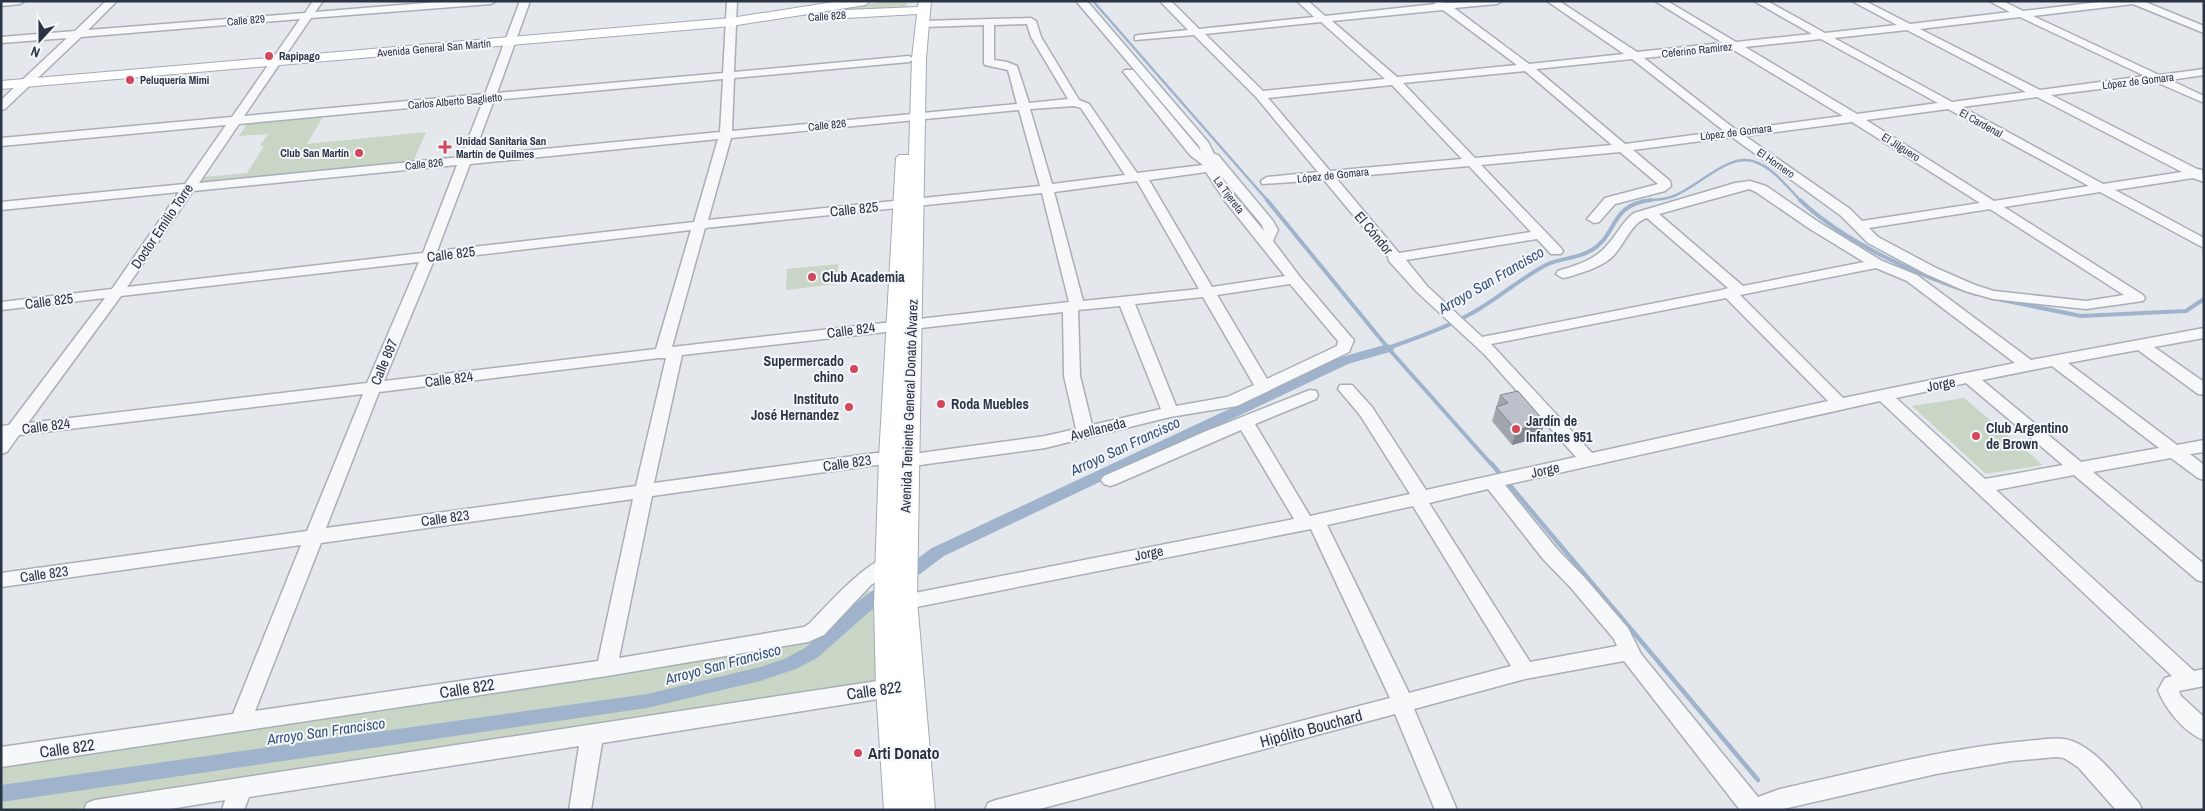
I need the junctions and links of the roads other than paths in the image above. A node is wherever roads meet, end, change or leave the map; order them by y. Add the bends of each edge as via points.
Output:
1 (20, 1) edge
2 (112, 1) edge
3 (318, 1) edge
4 (491, 1) edge
5 (525, 1) edge
6 (732, 1) edge
7 (865, 1) edge
8 (1070, 1) edge
9 (1082, 1) edge
10 (1165, 1) edge
11 (1302, 1) edge
12 (1498, 1) edge
13 (1552, 1) edge
14 (1660, 1) edge
15 (1759, 1) edge
16 (1857, 1) edge
17 (1994, 1) edge
18 (2134, 1) edge
19 (1, 2) edge
20 (1441, 4) edge
21 (919, 9) edge
22 (1088, 14) junction
23 (2021, 14) junction
24 (309, 15) junction
25 (1321, 18) junction
26 (731, 22) junction
27 (988, 22) junction
28 (1909, 28) junction
29 (2204, 30) edge
30 (1194, 32) junction
31 (78, 34) junction
32 (1824, 36) junction
33 (1139, 38) dead end
34 (1, 40) edge
35 (510, 41) junction
36 (1736, 46) junction
37 (1126, 51) junction
38 (1113, 52) junction
39 (1635, 56) junction
40 (909, 60) junction
41 (275, 62) junction
42 (1527, 67) junction
43 (2204, 72) edge
44 (729, 75) junction
45 (2158, 78) junction
46 (1395, 81) junction
47 (27, 83) junction
48 (1, 85) edge
49 (2039, 93) junction
50 (1260, 95) junction
51 (490, 97) junction
52 (2204, 100) edge
53 (1075, 102) junction
54 (1949, 105) junction
55 (1023, 106) junction
56 (1, 107) edge
57 (912, 116) junction
58 (1855, 118) junction
59 (234, 121) junction
60 (1732, 132) junction
61 (725, 135) junction
62 (1, 142) edge
63 (1623, 148) junction
64 (466, 160) junction
65 (1211, 162) junction
66 (1473, 162) junction
67 (2201, 175) edge
68 (1326, 176) junction
69 (1136, 177) junction
70 (1267, 182) dead end
71 (188, 188) junction
72 (2101, 188) junction
73 (1047, 189) junction
74 (908, 202) junction
75 (1, 206) edge
76 (1995, 206) junction
77 (1650, 213) junction
78 (1594, 220) dead end
79 (699, 225) junction
80 (1859, 226) junction
81 (1539, 235) junction
82 (2204, 244) edge
83 (1556, 251) dead end
84 (428, 256) junction
85 (1394, 258) junction
86 (1877, 264) junction
87 (1563, 274) dead end
88 (1294, 279) junction
89 (1734, 291) junction
90 (1208, 292) junction
91 (1982, 292) joint
92 (116, 293) junction
93 (1126, 301) junction
94 (1, 306) edge
95 (1073, 306) junction
96 (904, 324) junction
97 (2204, 333) edge
98 (1475, 337) junction
99 (2140, 344) junction
100 (669, 353) junction
101 (2056, 361) junction
102 (2028, 365) junction
103 (1970, 378) junction
104 (374, 388) junction
105 (1264, 388) junction
106 (1346, 389) dead end
107 (2204, 390) edge
108 (1310, 395) dead end
109 (1884, 396) junction
110 (1840, 404) junction
111 (1170, 412) junction
112 (1244, 423) junction
113 (8, 431) edge
114 (1085, 432) junction
115 (2204, 446) edge
116 (1, 448) edge
117 (2174, 451) junction
118 (898, 458) junction
119 (1588, 460) junction
120 (2076, 467) junction
121 (2204, 474) edge
122 (1110, 480) dead end
123 (1501, 481) junction
124 (1982, 486) junction
125 (644, 490) junction
126 (1420, 499) junction
127 (1311, 522) junction
128 (315, 536) junction
129 (896, 560) junction
130 (2204, 575) edge
131 (1, 580) edge
132 (896, 603) junction
133 (1628, 652) junction
134 (607, 668) junction
135 (1525, 671) junction
136 (2189, 681) edge
137 (900, 686) junction
138 (1402, 704) junction
139 (240, 722) junction
140 (2204, 731) edge
141 (592, 735) junction
142 (1, 757) edge
143 (2086, 760) joint
144 (241, 788) junction
145 (1753, 809) edge
146 (95, 810) edge
147 (233, 810) edge
148 (580, 810) edge
149 (898, 810) edge
150 (922, 810) edge
151 (996, 810) edge
152 (1446, 810) edge
153 (2131, 810) edge

1 - 19 street
2 - 31 street
3 - 24 street, Doctor Emilio Torre
4 - 24 street, Calle 829
5 - 35 street, Calle 897
6 - 26 street
7 - 26 main road, Avenida General San Martín
8 - 22 street
9 - 22 street
10 - 30 street, El Cóndor
11 - 25 street
12 - 20 street
13 - 39 street, El Hornero
14 - 36 street, El Jilguero
15 - 32 street, El Cardenal
16 - 28 street
17 - 23 street
18 - 23 street, Ceferino Ramírez
18 - 29 street
20 - 25 street
20 - 42 street
21 - 26 main road, Calle 828
21 - 27 street
21 - 40 main road, Avenida Teniente General Donato Álvarez
21 - 57 main road, Avenida Teniente General Donato Álvarez via 919,58
22 - 37 street
22 - 38 street
23 - 28 street, Ceferino Ramírez
23 - 45 street
24 - 31 street, Calle 829
24 - 41 street, Doctor Emilio Torre
25 - 30 street
25 - 46 street
26 - 35 main road, Avenida General San Martín
26 - 44 street
27 - 53 street via 1028,20 1032,23 1036,37
27 - 55 street via 989,63 1013,68
28 - 32 street, Ceferino Ramírez
28 - 49 street
30 - 33 street
30 - 50 street, El Cóndor
31 - 34 street, Calle 829
31 - 47 street
32 - 36 street, Ceferino Ramírez
32 - 54 street, El Cardenal
35 - 41 main road, Avenida General San Martín
35 - 51 street, Calle 897
36 - 39 street, Ceferino Ramírez
36 - 58 street, El Jilguero
37 - 38 street
37 - 65 street via 1204,145
38 - 65 street via 1194,152
39 - 42 street, Ceferino Ramírez
39 - 60 street, El Hornero
40 - 44 street, Carlos Alberto Baglietto
40 - 57 main road, Avenida Teniente General Donato Álvarez
41 - 47 main road, Avenida General San Martín
41 - 59 street, Doctor Emilio Torre
42 - 46 street, Ceferino Ramírez
42 - 63 street
43 - 45 street, López de Gomara
44 - 51 street, Carlos Alberto Baglietto
44 - 61 street
45 - 49 street, López de Gomara
45 - 52 street
46 - 50 street, Ceferino Ramírez
46 - 66 street
47 - 48 main road, Avenida General San Martín
47 - 56 street
49 - 54 street, López de Gomara
49 - 67 street
50 - 68 street, El Cóndor
51 - 59 street, Carlos Alberto Baglietto
51 - 64 street, Calle 897
53 - 55 street
53 - 69 street via 1085,106
54 - 58 street, López de Gomara
54 - 72 street, El Cardenal
55 - 57 street
55 - 73 street
57 - 61 street, Calle 826
57 - 74 main road, Avenida Teniente General Donato Álvarez
58 - 60 street, López de Gomara
58 - 76 street, El Jilguero
59 - 62 street, Carlos Alberto Baglietto
59 - 71 street, Doctor Emilio Torre
60 - 63 street, López de Gomara
60 - 80 street, El Hornero via 1845,212
61 - 64 street, Calle 826
61 - 79 street
63 - 66 street, López de Gomara
63 - 78 street via 1665,186 1610,201
64 - 71 street, Calle 826
64 - 84 street, Calle 897
65 - 69 street
65 - 88 street via 1268,224 1271,230 1266,241
66 - 68 street, López de Gomara
66 - 81 street
67 - 72 street
68 - 70 street, López de Gomara
68 - 85 street, El Cóndor
69 - 73 street
69 - 90 street
71 - 75 street, Calle 826
71 - 92 street, Doctor Emilio Torre
72 - 76 street
72 - 82 street, El Cardenal
73 - 74 street
73 - 95 street
74 - 79 street, Calle 825
74 - 96 main road, Avenida Teniente General Donato Álvarez
76 - 80 street
76 - 91 street, El Jilguero via 2138,298 2076,305
77 - 86 street via 1744,184 1761,189
77 - 87 street via 1630,223 1613,249 1597,262
77 - 89 street
79 - 84 street, Calle 825
79 - 100 street
80 - 91 street, El Hornero via 1888,249
81 - 83 street
81 - 85 street
84 - 92 street, Calle 825
84 - 104 street, Calle 897
85 - 98 street, El Cóndor via 1441,308
86 - 89 street
86 - 102 street via 1912,278
88 - 90 street, Calle 824
88 - 105 street, Avellaneda via 1346,340 1344,349
89 - 98 street
89 - 110 street
90 - 93 street, Calle 824
90 - 105 street
92 - 94 street, Calle 825
92 - 113 street, Doctor Emilio Torre
93 - 95 street, Calle 824
93 - 111 street
95 - 96 street, Calle 824
95 - 114 street via 1072,376
96 - 100 street, Calle 824
96 - 118 main road, Avenida Teniente General Donato Álvarez
97 - 99 street, Jorge
98 - 119 street, El Cóndor
99 - 101 street, Jorge
99 - 107 street
100 - 104 street, Calle 824
100 - 125 street
101 - 102 street, Jorge
101 - 117 street
102 - 103 street, Jorge
103 - 109 street, Jorge
103 - 120 street
104 - 113 street, Calle 824
104 - 128 street, Calle 897
105 - 111 street, Avellaneda via 1231,402
106 - 126 street via 1366,411
108 - 112 street
109 - 110 street, Jorge
109 - 124 street
110 - 119 street, Jorge
111 - 114 street, Avellaneda
112 - 122 street
112 - 127 street
113 - 116 street, Doctor Emilio Torre
114 - 118 street, Avellaneda via 1039,443 920,459
115 - 117 street
117 - 120 street
117 - 121 street
118 - 125 street, Calle 823
118 - 129 main road, Avenida Teniente General Donato Álvarez
119 - 123 street, Jorge
120 - 124 street
120 - 130 street
123 - 126 street, Jorge
123 - 133 street via 1504,494 1550,554 1620,634
124 - 136 street
125 - 128 street, Calle 823
125 - 134 street
126 - 127 street, Jorge
126 - 135 street
127 - 132 street, Jorge
127 - 138 street via 1397,688
128 - 131 street, Calle 823
128 - 139 street, Calle 897
129 - 132 main road, Avenida Teniente General Donato Álvarez
129 - 134 street, Calle 822 via 864,580 817,629 808,634
132 - 137 main road, Avenida Teniente General Donato Álvarez
133 - 135 street, Hipólito Bouchard
133 - 145 street
134 - 139 street, Calle 822
135 - 138 street, Hipólito Bouchard
136 - 140 street via 2168,690 2173,702
137 - 141 street, Calle 822
137 - 149 main road, Avenida Teniente General Donato Álvarez
137 - 150 main road, Avenida Teniente General Donato Álvarez
138 - 151 street, Hipólito Bouchard
138 - 152 street
139 - 142 street, Calle 822
141 - 144 street, Calle 822
141 - 148 street
143 - 145 street via 2056,748 2011,752 1936,764 1780,799
143 - 153 street
144 - 146 street, Calle 822
144 - 147 street

